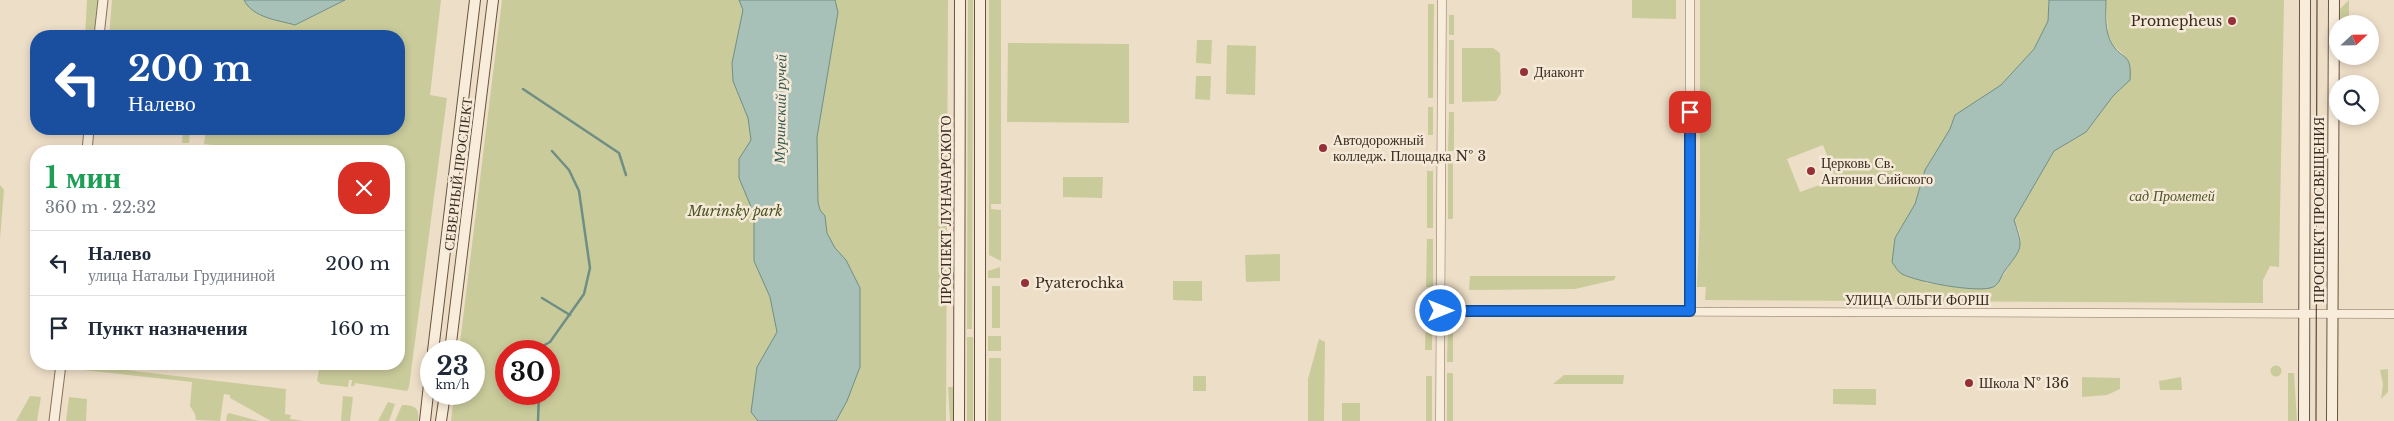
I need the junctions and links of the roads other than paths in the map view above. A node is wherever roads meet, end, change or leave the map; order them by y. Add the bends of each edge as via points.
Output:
1 (103, 0) edge
2 (475, 0) edge
3 (493, 0) edge
4 (960, 0) edge
5 (980, 0) edge
6 (1442, 0) edge
7 (1690, 0) edge
8 (2305, 0) edge
9 (2334, 0) edge
10 (100, 30) edge
11 (1441, 311) junction
12 (1690, 311) junction
13 (2304, 313) junction
14 (2332, 314) junction
15 (2394, 314) edge
16 (434, 340) edge
17 (451, 340) edge
18 (60, 370) edge
19 (427, 405) edge
20 (443, 405) edge
21 (54, 421) edge
22 (425, 421) edge
23 (441, 421) edge
24 (959, 421) edge
25 (980, 421) edge
26 (1440, 421) edge
27 (2304, 421) edge
28 (2332, 421) edge

1 - 10 street
2 - 16 main road, СЕВЕРНЫЙ ПРОСПЕКТ
3 - 17 main road, СЕВЕРНЫЙ ПРОСПЕКТ
4 - 24 main road, ПРОСПЕКТ ЛУНАЧАРСКОГО
5 - 25 main road
6 - 11 street
7 - 12 street
8 - 13 main road, ПРОСПЕКТ ПРОСВЕЩЕНИЯ
9 - 14 main road, ПРОСПЕКТ ПРОСВЕЩЕНИЯ
11 - 12 street, УЛИЦА ОЛЬГИ ФОРШ
11 - 26 street
12 - 13 street, УЛИЦА ОЛЬГИ ФОРШ
13 - 14 street, УЛИЦА ОЛЬГИ ФОРШ
13 - 27 main road, ПРОСПЕКТ ПРОСВЕЩЕНИЯ
14 - 15 street, УЛИЦА ОЛЬГИ ФОРШ
14 - 28 main road, ПРОСПЕКТ ПРОСВЕЩЕНИЯ
18 - 21 street
19 - 22 main road
20 - 23 main road

